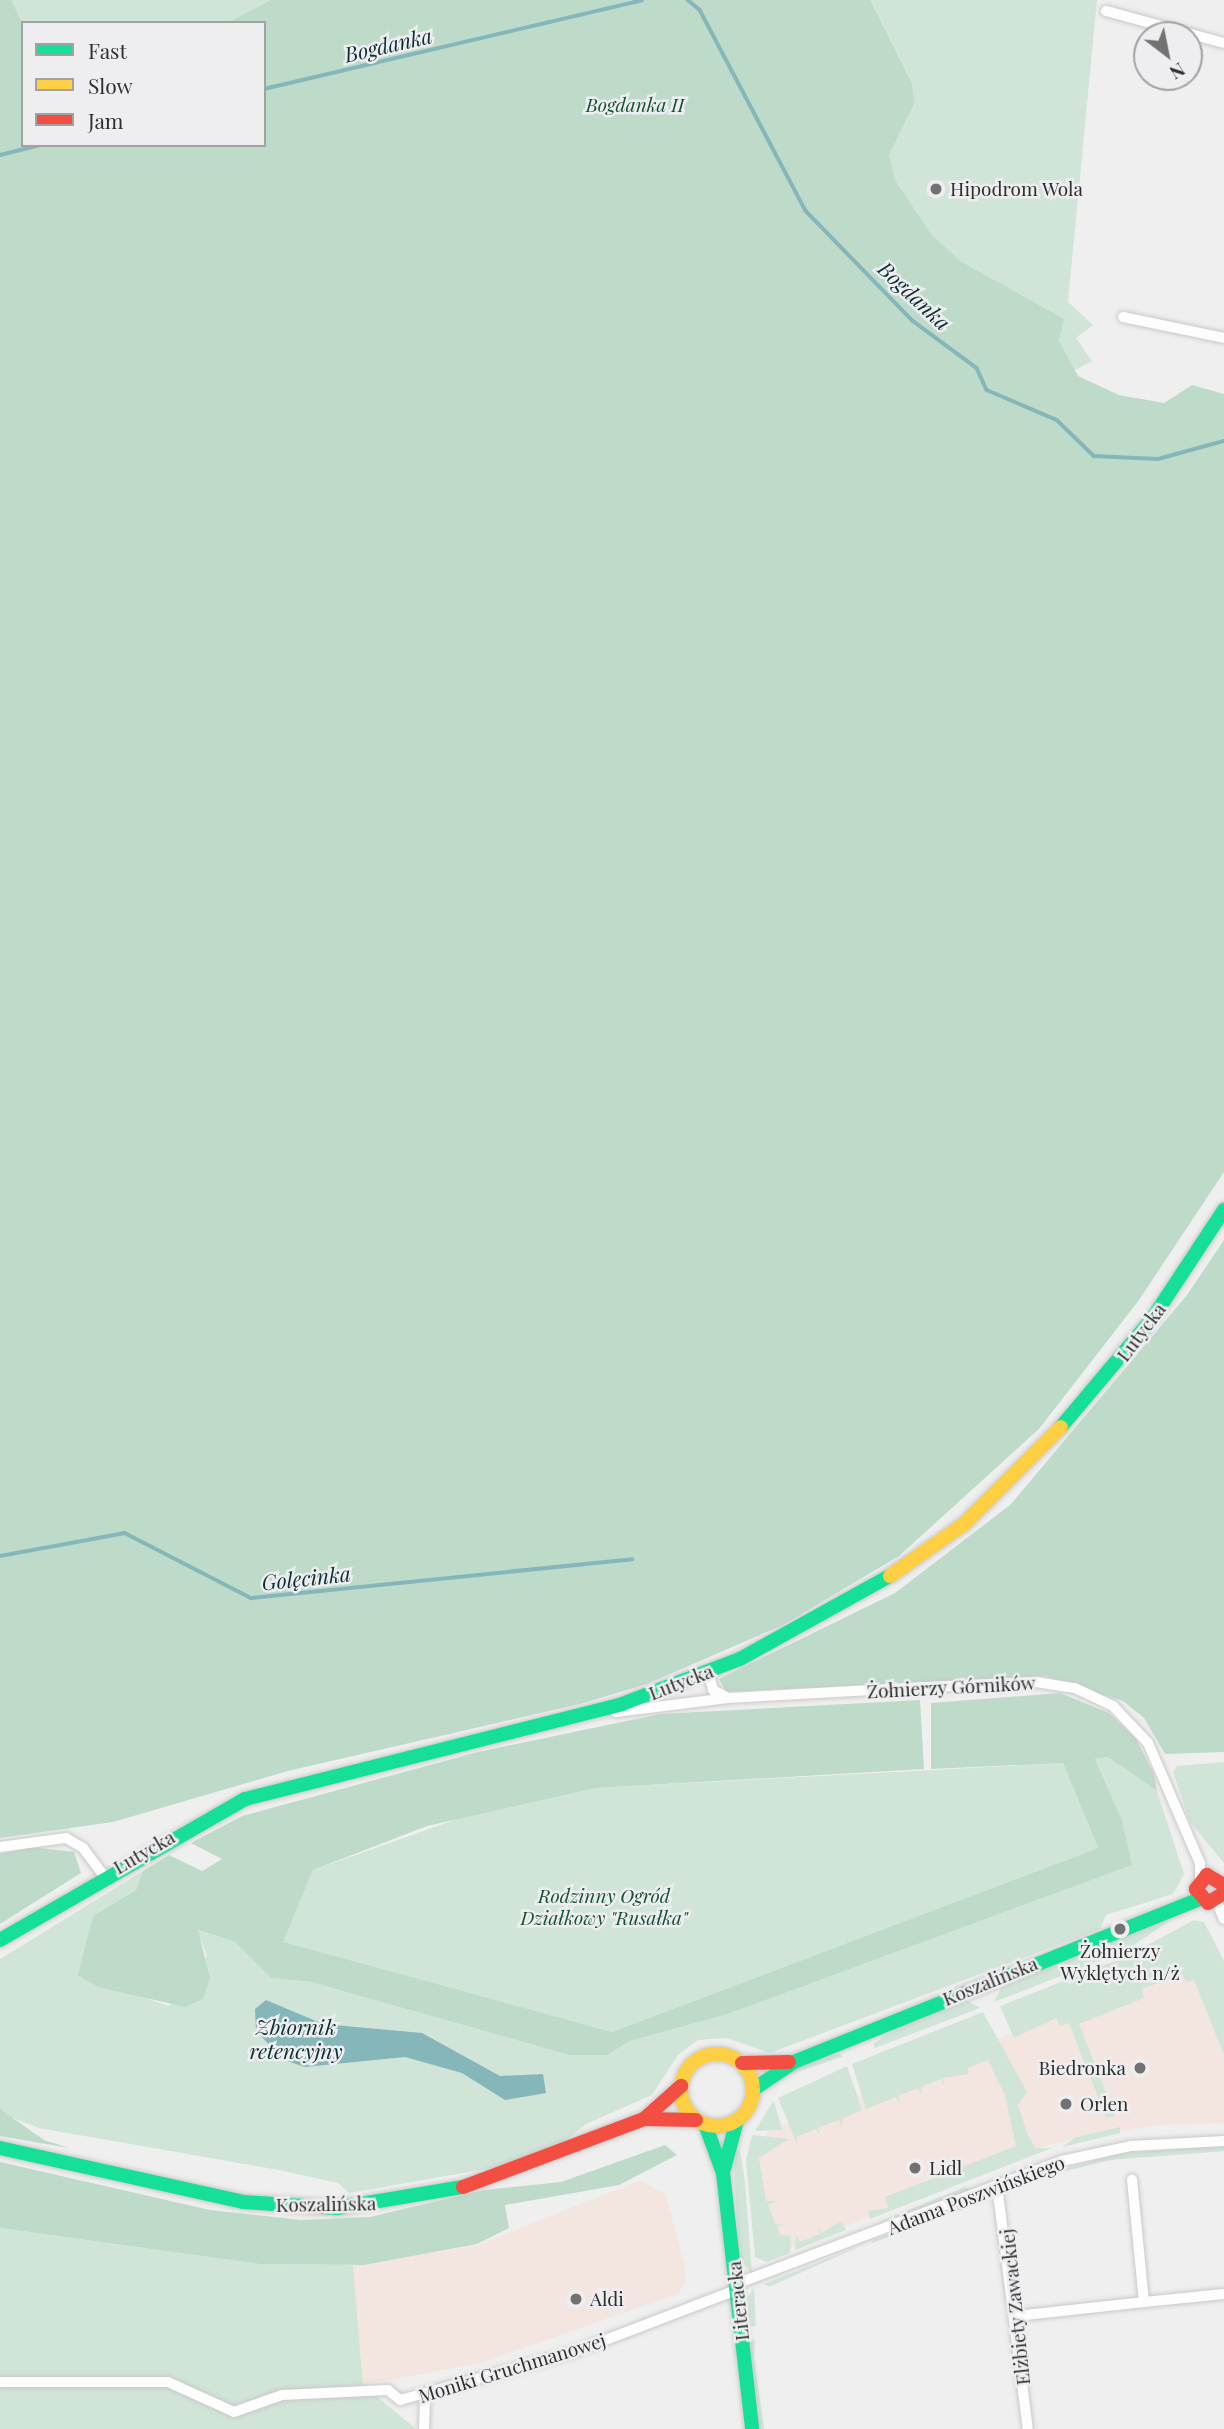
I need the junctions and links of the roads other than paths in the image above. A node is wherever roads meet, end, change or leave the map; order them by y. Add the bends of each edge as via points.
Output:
1 (1106, 11) dead end
2 (1224, 43) edge
3 (1123, 317) dead end
4 (1224, 338) edge
5 (1224, 1210) edge
6 (708, 1672) junction
7 (728, 1698) junction
8 (564, 1721) junction
9 (0, 1847) edge
10 (104, 1876) junction
11 (1210, 1889) edge
12 (1224, 1919) edge
13 (0, 1940) edge
14 (794, 2062) junction
15 (742, 2063) junction
16 (681, 2085) junction
17 (754, 2089) junction
18 (644, 2119) junction
19 (737, 2120) junction
20 (701, 2122) junction
21 (1224, 2141) edge
22 (0, 2148) edge
23 (723, 2173) junction
24 (1132, 2180) dead end
25 (997, 2185) junction
26 (736, 2287) junction
27 (1224, 2294) edge
28 (1144, 2302) junction
29 (1016, 2316) junction
30 (0, 2382) edge
31 (425, 2395) junction
32 (424, 2429) edge
33 (752, 2429) edge
34 (1028, 2429) edge

1 - 2 street
3 - 4 street
5 - 6 street, Lutycka via 1128,1351 984,1507 856,1600
6 - 7 street via 713,1690
6 - 8 street, Lutycka
7 - 8 street, Żołnierzy Górników
7 - 11 street, Żołnierzy Górników via 1036,1682 1086,1692 1121,1712 1148,1743
8 - 10 street, Lutycka via 263,1793
9 - 10 street via 66,1838 83,1848
10 - 13 street, Lutycka
11 - 12 street, Żołnierzy Górników
11 - 14 street, Koszalińska
14 - 15 street, Koszalińska
14 - 17 street, Koszalińska
15 - 16 street via 706,2056 693,2063
15 - 17 street
16 - 18 street, Koszalińska
16 - 20 street
17 - 19 street
18 - 20 street, Koszalińska
18 - 22 street, Koszalińska via 460,2188 337,2208 229,2200
19 - 20 street
19 - 23 street, Literacka
20 - 23 street, Literacka
21 - 25 street, Adama Poszwińskiego via 1106,2150
23 - 26 street, Literacka
24 - 28 street
25 - 26 street, Adama Poszwińskiego
25 - 29 street, Elżbiety Zawackiej
26 - 31 street, Moniki Gruchmanowej via 574,2352
26 - 33 street, Literacka
27 - 28 street
28 - 29 street
29 - 34 street, Elżbiety Zawackiej
30 - 31 street, Moniki Gruchmanowej via 168,2382 234,2412 282,2395 388,2390 400,2400
31 - 32 street

